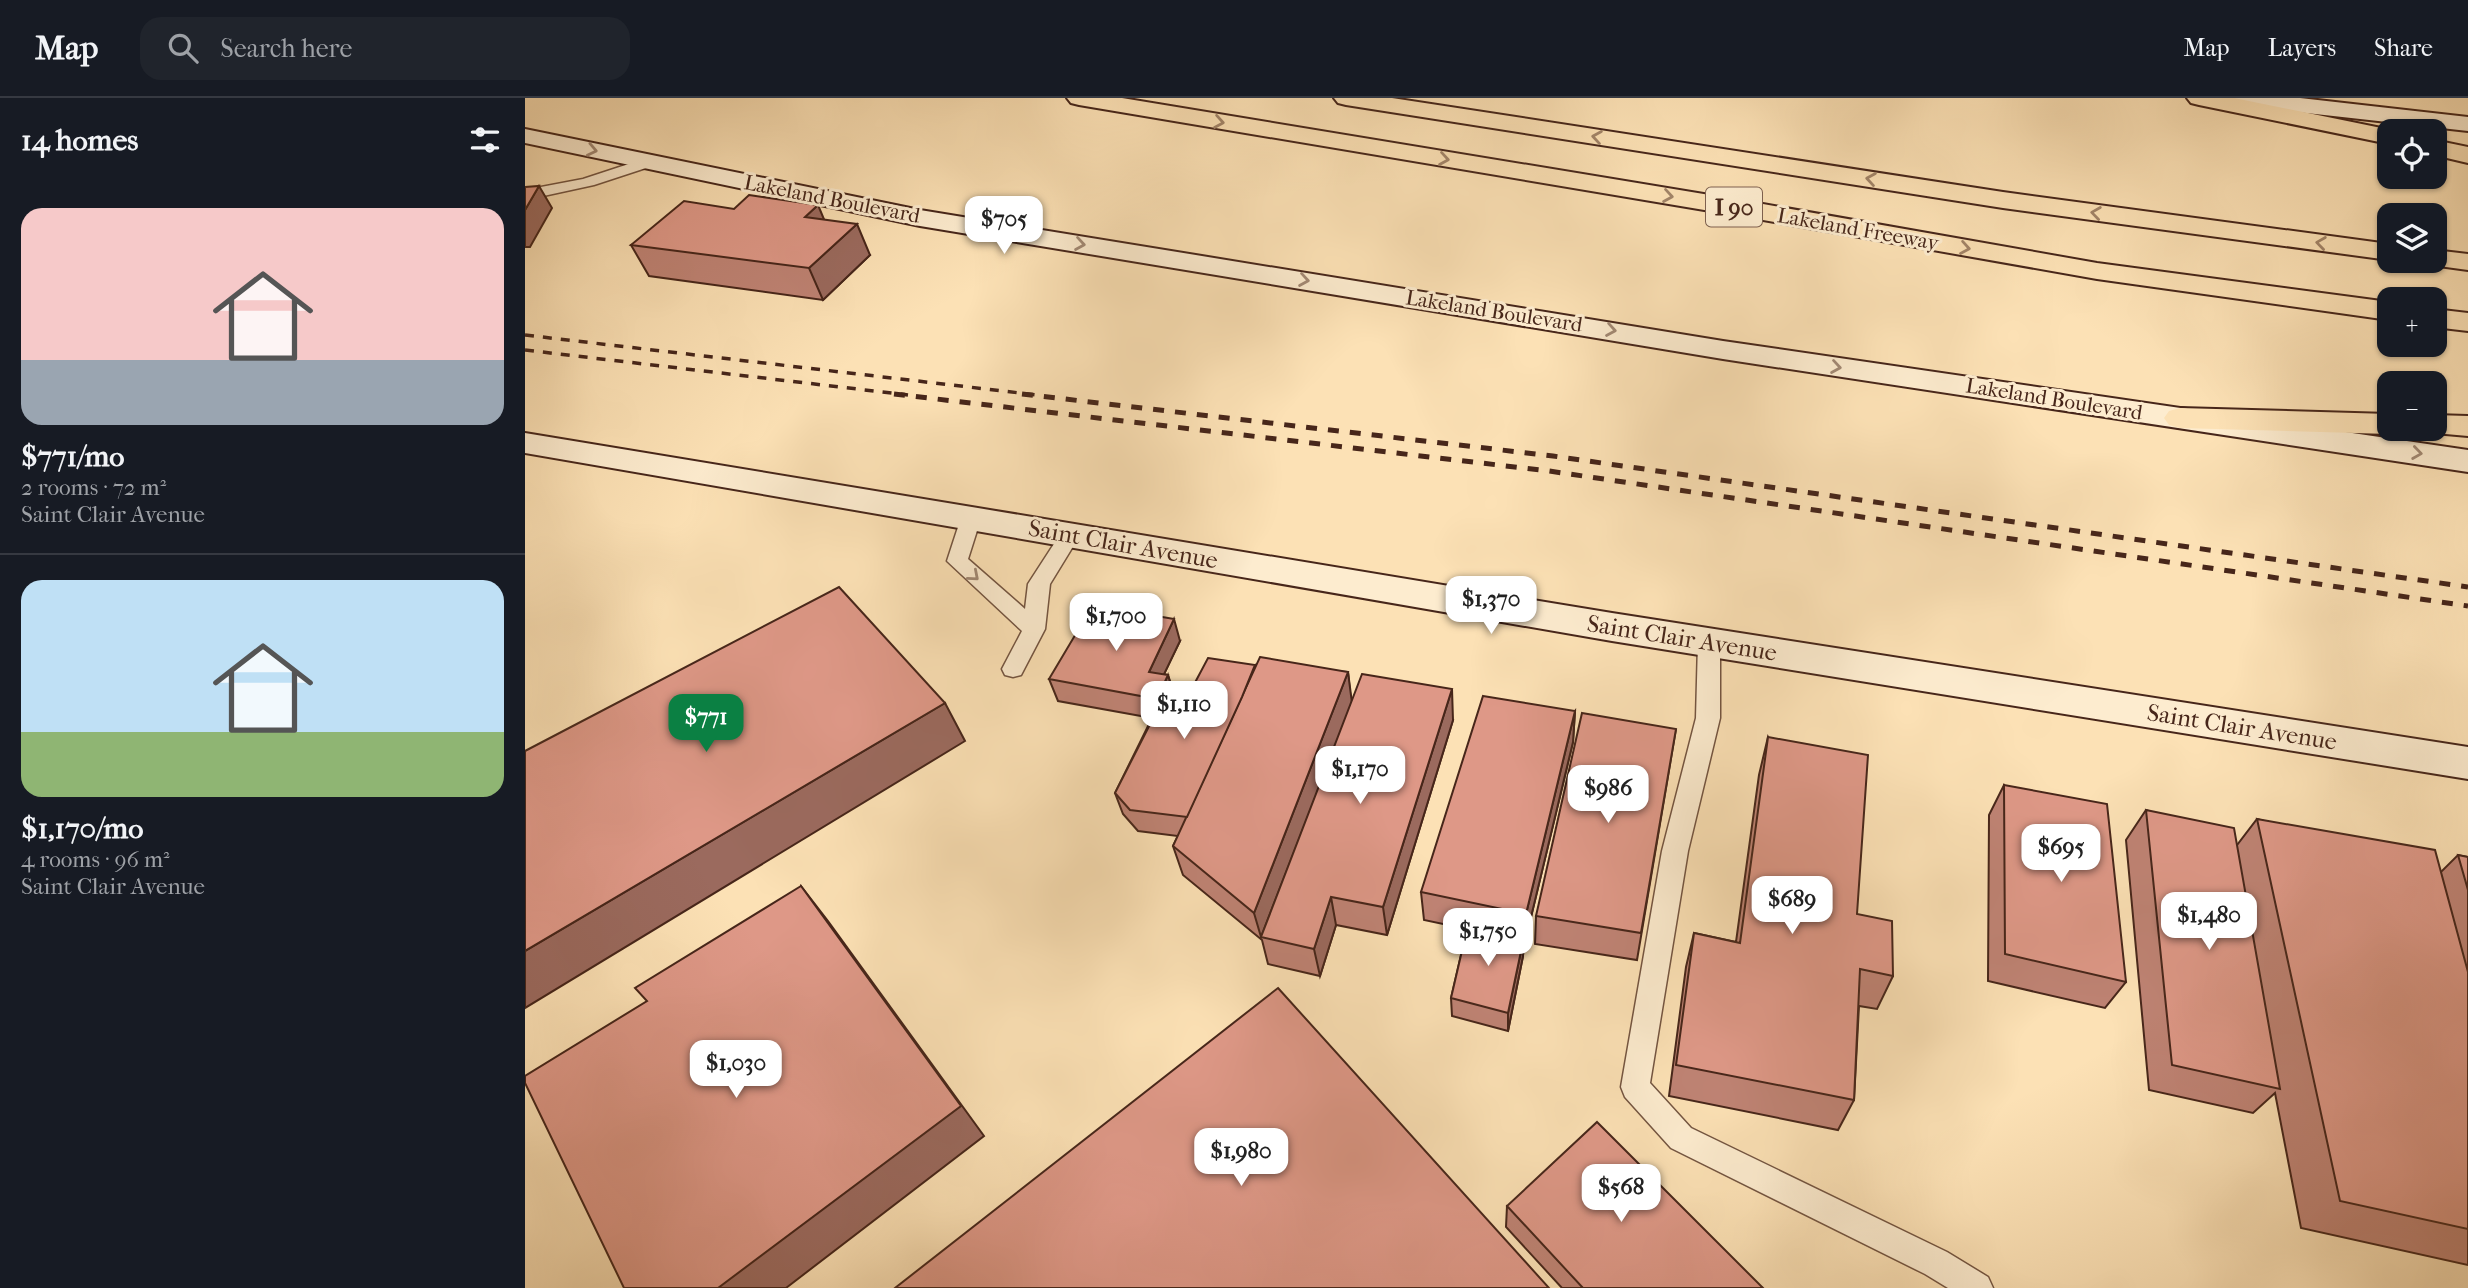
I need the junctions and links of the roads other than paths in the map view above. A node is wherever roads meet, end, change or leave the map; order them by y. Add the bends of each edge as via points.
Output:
1 (1079, 98) edge
2 (1346, 98) edge
3 (2199, 98) edge
4 (2235, 98) edge
5 (2468, 124) edge
6 (2377, 135) edge
7 (525, 136) edge
8 (2447, 149) edge
9 (2468, 155) edge
10 (650, 162) junction
11 (525, 195) edge
12 (2377, 250) edge
13 (2447, 260) edge
14 (2468, 262) edge
15 (2377, 309) edge
16 (2447, 320) edge
17 (2468, 322) edge
18 (2180, 418) junction
19 (2377, 424) edge
20 (2447, 425) edge
21 (2468, 426) edge
22 (525, 443) edge
23 (2468, 461) edge
24 (971, 518) junction
25 (1070, 535) junction
26 (1034, 629) junction
27 (1709, 643) junction
28 (1013, 669) dead end
29 (2466, 762) edge
30 (1977, 1288) edge

1 -> 15 highway, Lakeland Freeway / I 90 via 2097,271
12 -> 2 highway, Lakeland Freeway / I 90 via 2003,200
3 - 6 highway
4 - 5 street
7 -> 10 street, Lakeland Boulevard
8 - 9 highway
10 - 11 lane via 600,180
10 -> 18 street, Lakeland Boulevard via 920,218 1723,350
13 - 14 highway
16 - 17 highway
18 - 19 highway
18 -> 23 street, Lakeland Boulevard
20 - 21 highway
22 - 24 street, Saint Clair Avenue
24 - 25 street, Saint Clair Avenue
24 -> 26 lane via 957,561
25 - 26 lane via 1039,584
25 - 27 street, Saint Clair Avenue
26 - 28 lane
27 - 29 street, Saint Clair Avenue
27 - 30 lane via 1708,718 1675,851 1636,1087 1681,1138 1936,1263

